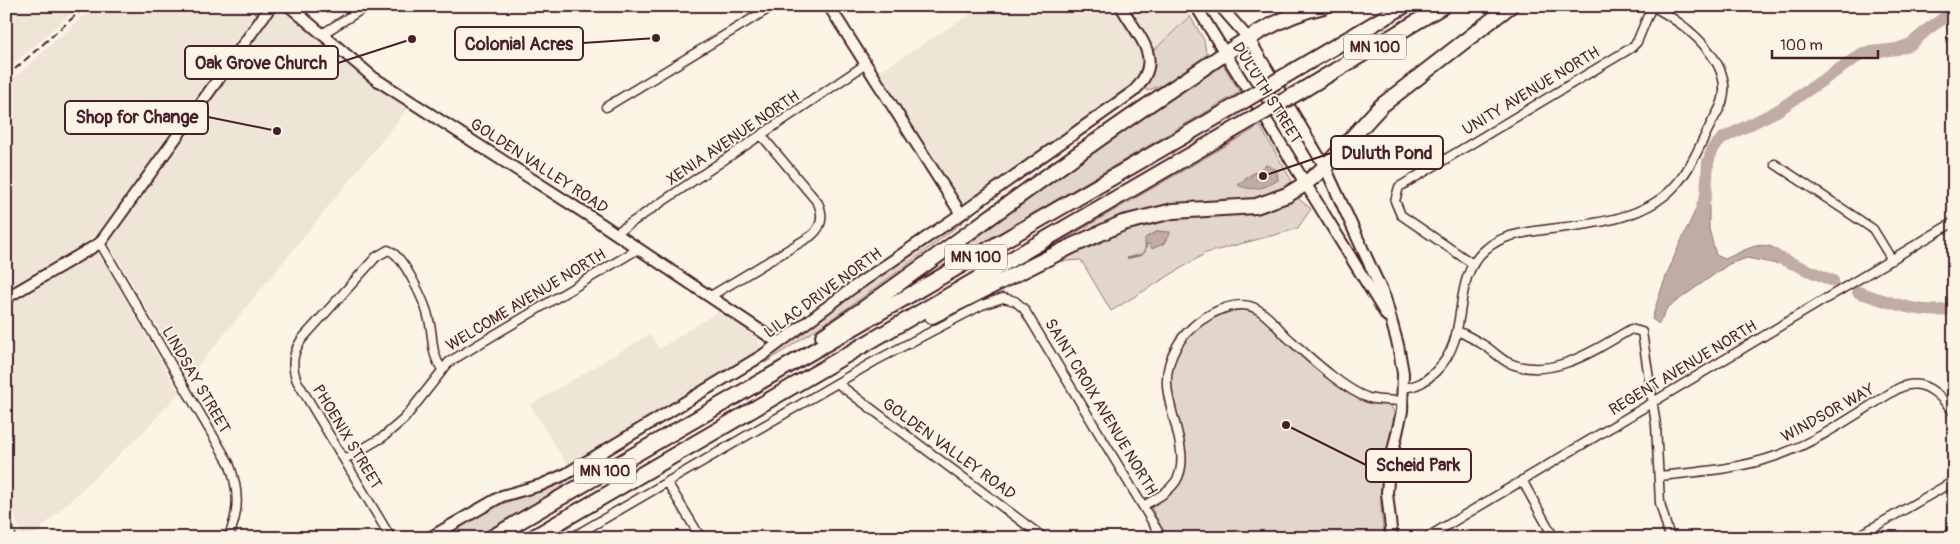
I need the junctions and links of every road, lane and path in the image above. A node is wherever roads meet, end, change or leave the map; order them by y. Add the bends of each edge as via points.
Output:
1 (271, 6) edge
2 (289, 6) edge
3 (367, 6) edge
4 (773, 6) edge
5 (829, 6) edge
6 (1121, 6) edge
7 (1196, 6) edge
8 (1220, 6) edge
9 (1324, 6) edge
10 (1404, 6) edge
11 (1443, 6) edge
12 (1510, 6) edge
13 (1652, 6) edge
14 (322, 34) junction
15 (1249, 38) junction
16 (1226, 54) junction
17 (866, 64) junction
18 (606, 107) dead end
19 (762, 136) junction
20 (1775, 164) dead end
21 (1325, 167) junction
22 (1305, 184) junction
23 (961, 214) junction
24 (1954, 222) edge
25 (616, 233) junction
26 (100, 243) junction
27 (638, 249) junction
28 (1892, 260) junction
29 (1473, 264) junction
30 (708, 297) junction
31 (6, 298) edge
32 (1392, 323) junction
33 (1458, 332) junction
34 (873, 340) junction
35 (779, 343) junction
36 (442, 369) junction
37 (837, 384) junction
38 (1403, 388) junction
39 (1403, 401) junction
40 (1653, 402) junction
41 (720, 404) junction
42 (1954, 413) edge
43 (345, 459) junction
44 (1659, 476) junction
45 (1522, 480) junction
46 (1954, 481) edge
47 (667, 482) junction
48 (1143, 506) junction
49 (228, 538) edge
50 (391, 538) edge
51 (429, 538) edge
52 (491, 538) edge
53 (532, 538) edge
54 (571, 538) edge
55 (701, 538) edge
56 (1044, 538) edge
57 (1162, 538) edge
58 (1392, 538) edge
59 (1426, 538) edge
60 (1554, 538) edge
61 (1670, 538) edge
62 (1855, 538) edge

1 - 26 street
2 - 14 street, GOLDEN VALLEY ROAD
3 - 14 street
4 - 18 street
5 - 17 street
6 - 23 street, LILAC DRIVE NORTH via 1148,55 1148,72 1144,80 1134,91
7 - 16 street, DULUTH STREET
8 - 15 street, DULUTH STREET
9 - 15 highway via 1291,15
10 - 41 highway, MN 100, bridge
11 - 34 highway, MN 100, bridge
12 - 21 highway via 1381,106
13 - 29 street, UNITY AVENUE NORTH via 1637,42 1631,48 1404,183 1396,194 1401,214
13 - 29 street via 1700,40 1714,58 1724,84 1724,99 1696,158 1657,201 1622,217 1509,236 1486,249
14 - 25 street, GOLDEN VALLEY ROAD via 374,78
15 - 16 highway
15 - 21 street, DULUTH STREET
16 - 22 street, DULUTH STREET
16 - 41 highway via 890,290
17 - 19 street, XENIA AVENUE NORTH
17 - 23 street
19 - 25 street, XENIA AVENUE NORTH
19 - 30 street via 818,204 821,225 812,236
20 - 28 street via 1872,229
21 - 22 highway
21 - 32 street, DULUTH STREET via 1363,246
22 - 32 street, DULUTH STREET
22 - 34 highway via 1288,195 1256,206 1173,211 1123,223 927,318
23 - 35 street, LILAC DRIVE NORTH
24 - 28 street, REGENT AVENUE NORTH
25 - 27 street, GOLDEN VALLEY ROAD
26 - 31 street
26 - 49 street, LINDSAY STREET via 228,463 238,491 238,506
27 - 30 street, GOLDEN VALLEY ROAD
27 - 36 street, WELCOME AVENUE NORTH via 461,354
28 - 40 street, REGENT AVENUE NORTH
29 - 33 street via 1465,281
30 - 35 street, GOLDEN VALLEY ROAD
32 - 38 street, DULUTH STREET via 1400,353
33 - 38 street via 1443,364 1423,383
33 - 40 street via 1483,344 1505,361 1530,368 1581,358 1631,329 1642,332
34 - 53 highway, MN 100
35 - 51 street, LILAC DRIVE NORTH via 732,375 566,474 488,503
36 - 43 street, WELCOME AVENUE NORTH via 404,419 383,437
36 - 43 street, PHOENIX STREET via 433,354 425,305 397,255 388,250 376,257 297,347 293,364 297,381
37 - 47 street
37 - 48 street, SAINT CROIX AVENUE NORTH via 982,305 1008,298 1024,309
37 - 56 street, GOLDEN VALLEY ROAD
38 - 39 street, DULUTH STREET
39 - 48 street via 1370,398 1355,391 1306,354 1259,309 1243,306 1219,311 1192,326 1173,354 1167,387 1181,452 1181,469 1171,487
39 - 58 street, DULUTH STREET via 1388,485
40 - 44 street
40 - 45 street, REGENT AVENUE NORTH
41 - 52 highway, MN 100
42 - 44 street, WINDSOR WAY via 1936,392 1920,384 1912,384 1899,388 1816,438 1779,455 1728,468
43 - 50 street, PHOENIX STREET
44 - 61 street via 1662,516
45 - 59 street, REGENT AVENUE NORTH
45 - 60 street
46 - 62 street
47 - 54 street
47 - 55 street
48 - 57 street, SAINT CROIX AVENUE NORTH

